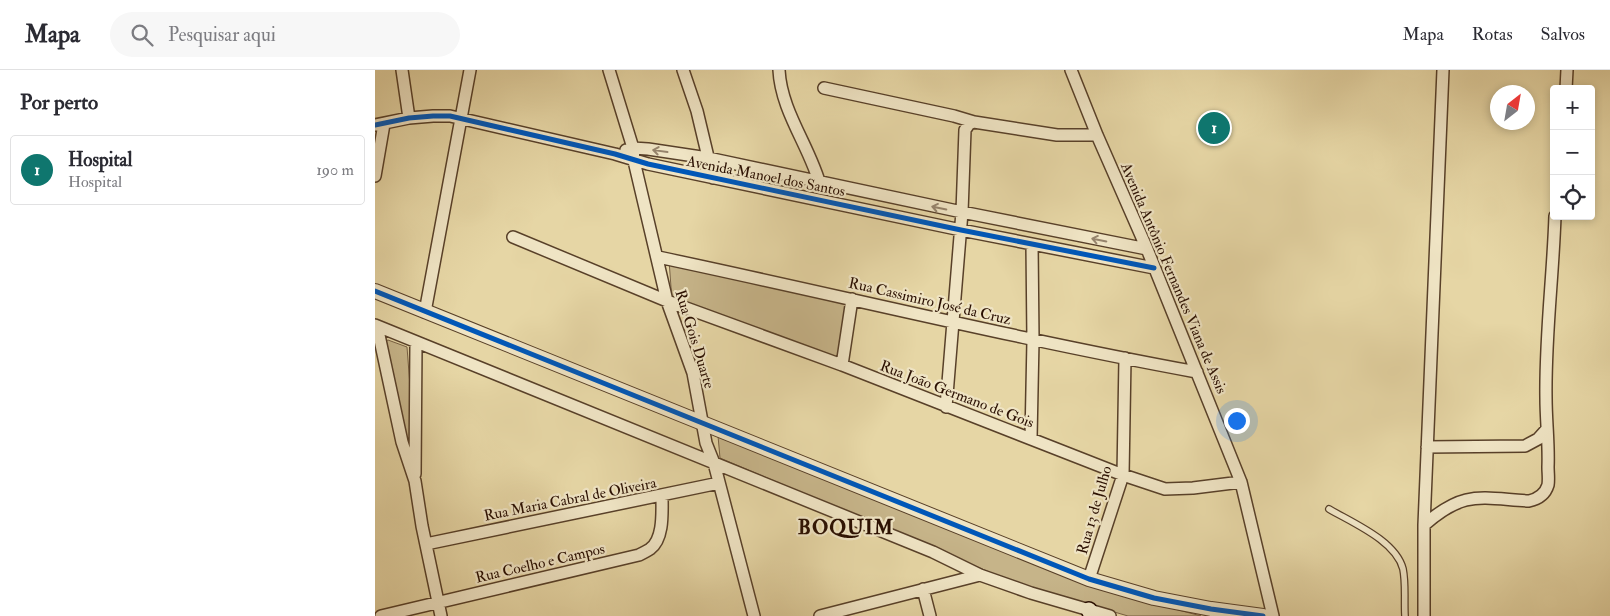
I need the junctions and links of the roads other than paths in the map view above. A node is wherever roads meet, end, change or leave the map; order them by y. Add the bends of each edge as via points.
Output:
1 (402, 70) edge
2 (470, 70) edge
3 (609, 70) edge
4 (683, 70) edge
5 (779, 70) edge
6 (1071, 70) edge
7 (1443, 70) edge
8 (1567, 70) edge
9 (1565, 85) edge
10 (824, 88) dead end
11 (409, 118) junction
12 (461, 118) junction
13 (974, 122) junction
14 (379, 124) edge
15 (1097, 135) junction
16 (633, 148) junction
17 (615, 154) junction
18 (708, 158) junction
19 (634, 161) junction
20 (375, 176) edge
21 (713, 178) junction
22 (820, 183) junction
23 (824, 200) junction
24 (962, 212) junction
25 (1555, 220) edge
26 (961, 230) junction
27 (513, 237) dead end
28 (1032, 244) junction
29 (1147, 249) junction
30 (658, 257) junction
31 (1154, 268) junction
32 (375, 291) edge
33 (852, 299) junction
34 (667, 301) junction
35 (425, 312) junction
36 (952, 322) junction
37 (376, 325) edge
38 (1033, 340) junction
39 (416, 343) junction
40 (1125, 358) junction
41 (842, 365) junction
42 (1197, 372) junction
43 (947, 407) junction
44 (703, 424) junction
45 (1547, 429) junction
46 (1031, 438) junction
47 (1427, 447) junction
48 (714, 463) junction
49 (1123, 475) junction
50 (415, 481) junction
51 (1241, 482) junction
52 (719, 483) junction
53 (662, 496) junction
54 (1329, 509) dead end
55 (1424, 525) junction
56 (426, 544) junction
57 (980, 575) junction
58 (1089, 579) junction
59 (923, 589) junction
60 (438, 602) junction
61 (1211, 612) edge
62 (1090, 613) edge
63 (381, 616) edge
64 (441, 616) edge
65 (753, 616) edge
66 (819, 616) edge
67 (930, 616) edge
68 (1110, 616) edge
69 (1263, 616) edge
70 (1273, 616) edge
71 (1405, 616) edge
72 (1424, 616) edge

1 - 11 street
2 - 12 street
3 - 16 street, Rua Gois Duarte
4 - 18 street via 697,110
5 - 22 street via 791,116
6 - 15 street, Avenida Antônio Fernandes Viana de Assis
7 - 47 street
8 - 9 street
10 - 13 street
11 - 12 street, Avenida Manoel dos Santos
11 - 14 street, Avenida Manoel dos Santos
12 - 17 street, Avenida Manoel dos Santos
12 - 35 street
13 - 15 street via 1057,135
13 - 24 street via 965,130
14 - 20 street
15 - 29 street, Avenida Antônio Fernandes Viana de Assis
16 - 17 street, Avenida Manoel dos Santos
18 -> 16 street, Avenida Manoel dos Santos
16 - 19 street, Rua Gois Duarte
17 - 19 street, Avenida Manoel dos Santos
18 - 21 street
18 - 22 street, Avenida Manoel dos Santos
19 - 21 street, Avenida Manoel dos Santos
19 - 30 street, Rua Gois Duarte
21 - 23 street, Avenida Manoel dos Santos
22 - 23 street
24 -> 22 street, Avenida Manoel dos Santos
23 - 26 street, Avenida Manoel dos Santos
24 - 26 street
29 -> 24 street, Avenida Manoel dos Santos
25 - 45 street via 1547,347
26 - 28 street, Avenida Manoel dos Santos
26 - 36 street
27 - 34 street, Rua João Germano de Gois
28 - 31 street, Avenida Manoel dos Santos
28 - 38 street
29 - 31 street, Avenida Antônio Fernandes Viana de Assis
30 - 33 street, Rua Cassimiro José da Cruz
30 - 34 street, Rua Gois Duarte
31 - 42 street, Avenida Antônio Fernandes Viana de Assis
32 - 35 street
33 - 36 street, Rua Cassimiro José da Cruz
33 - 41 street
34 - 41 street, Rua João Germano de Gois
34 - 44 street, Rua Gois Duarte via 693,373
35 - 44 street
36 - 38 street, Rua Cassimiro José da Cruz
36 - 43 street
37 - 39 street
37 - 50 street via 402,442
38 - 40 street, Rua Cassimiro José da Cruz
38 - 46 street
39 - 48 street
39 - 50 street
40 - 42 street, Rua Cassimiro José da Cruz
40 - 49 street, Rua 13 de Julho
41 - 43 street, Rua João Germano de Gois
42 - 51 street, Avenida Antônio Fernandes Viana de Assis
43 - 46 street, Rua João Germano de Gois
44 - 48 street, Rua Gois Duarte via 706,444
44 - 58 street
45 - 47 street via 1538,440 1525,446
45 - 55 street via 1548,482 1537,500 1461,500
46 - 49 street, Rua João Germano de Gois
47 - 55 street
48 - 52 street, Rua Gois Duarte
48 - 57 street via 933,552
49 - 51 street, Rua João Germano de Gois via 1165,489
49 - 58 street, Rua 13 de Julho
50 - 56 street
51 - 70 street, Avenida Antônio Fernandes Viana de Assis
52 - 53 street, Rua Maria Cabral de Oliveira
52 - 65 street, Rua Gois Duarte
53 - 56 street, Rua Maria Cabral de Oliveira
53 - 60 street, Rua Coelho e Campos via 660,532 651,549 639,555
54 - 71 lane via 1391,548 1400,560
55 - 72 street
56 - 60 street
57 - 59 street
57 - 62 street
58 - 61 street
59 - 66 street
59 - 67 street
60 - 63 street, Rua Coelho e Campos
60 - 64 street
61 - 69 street
62 - 68 street

